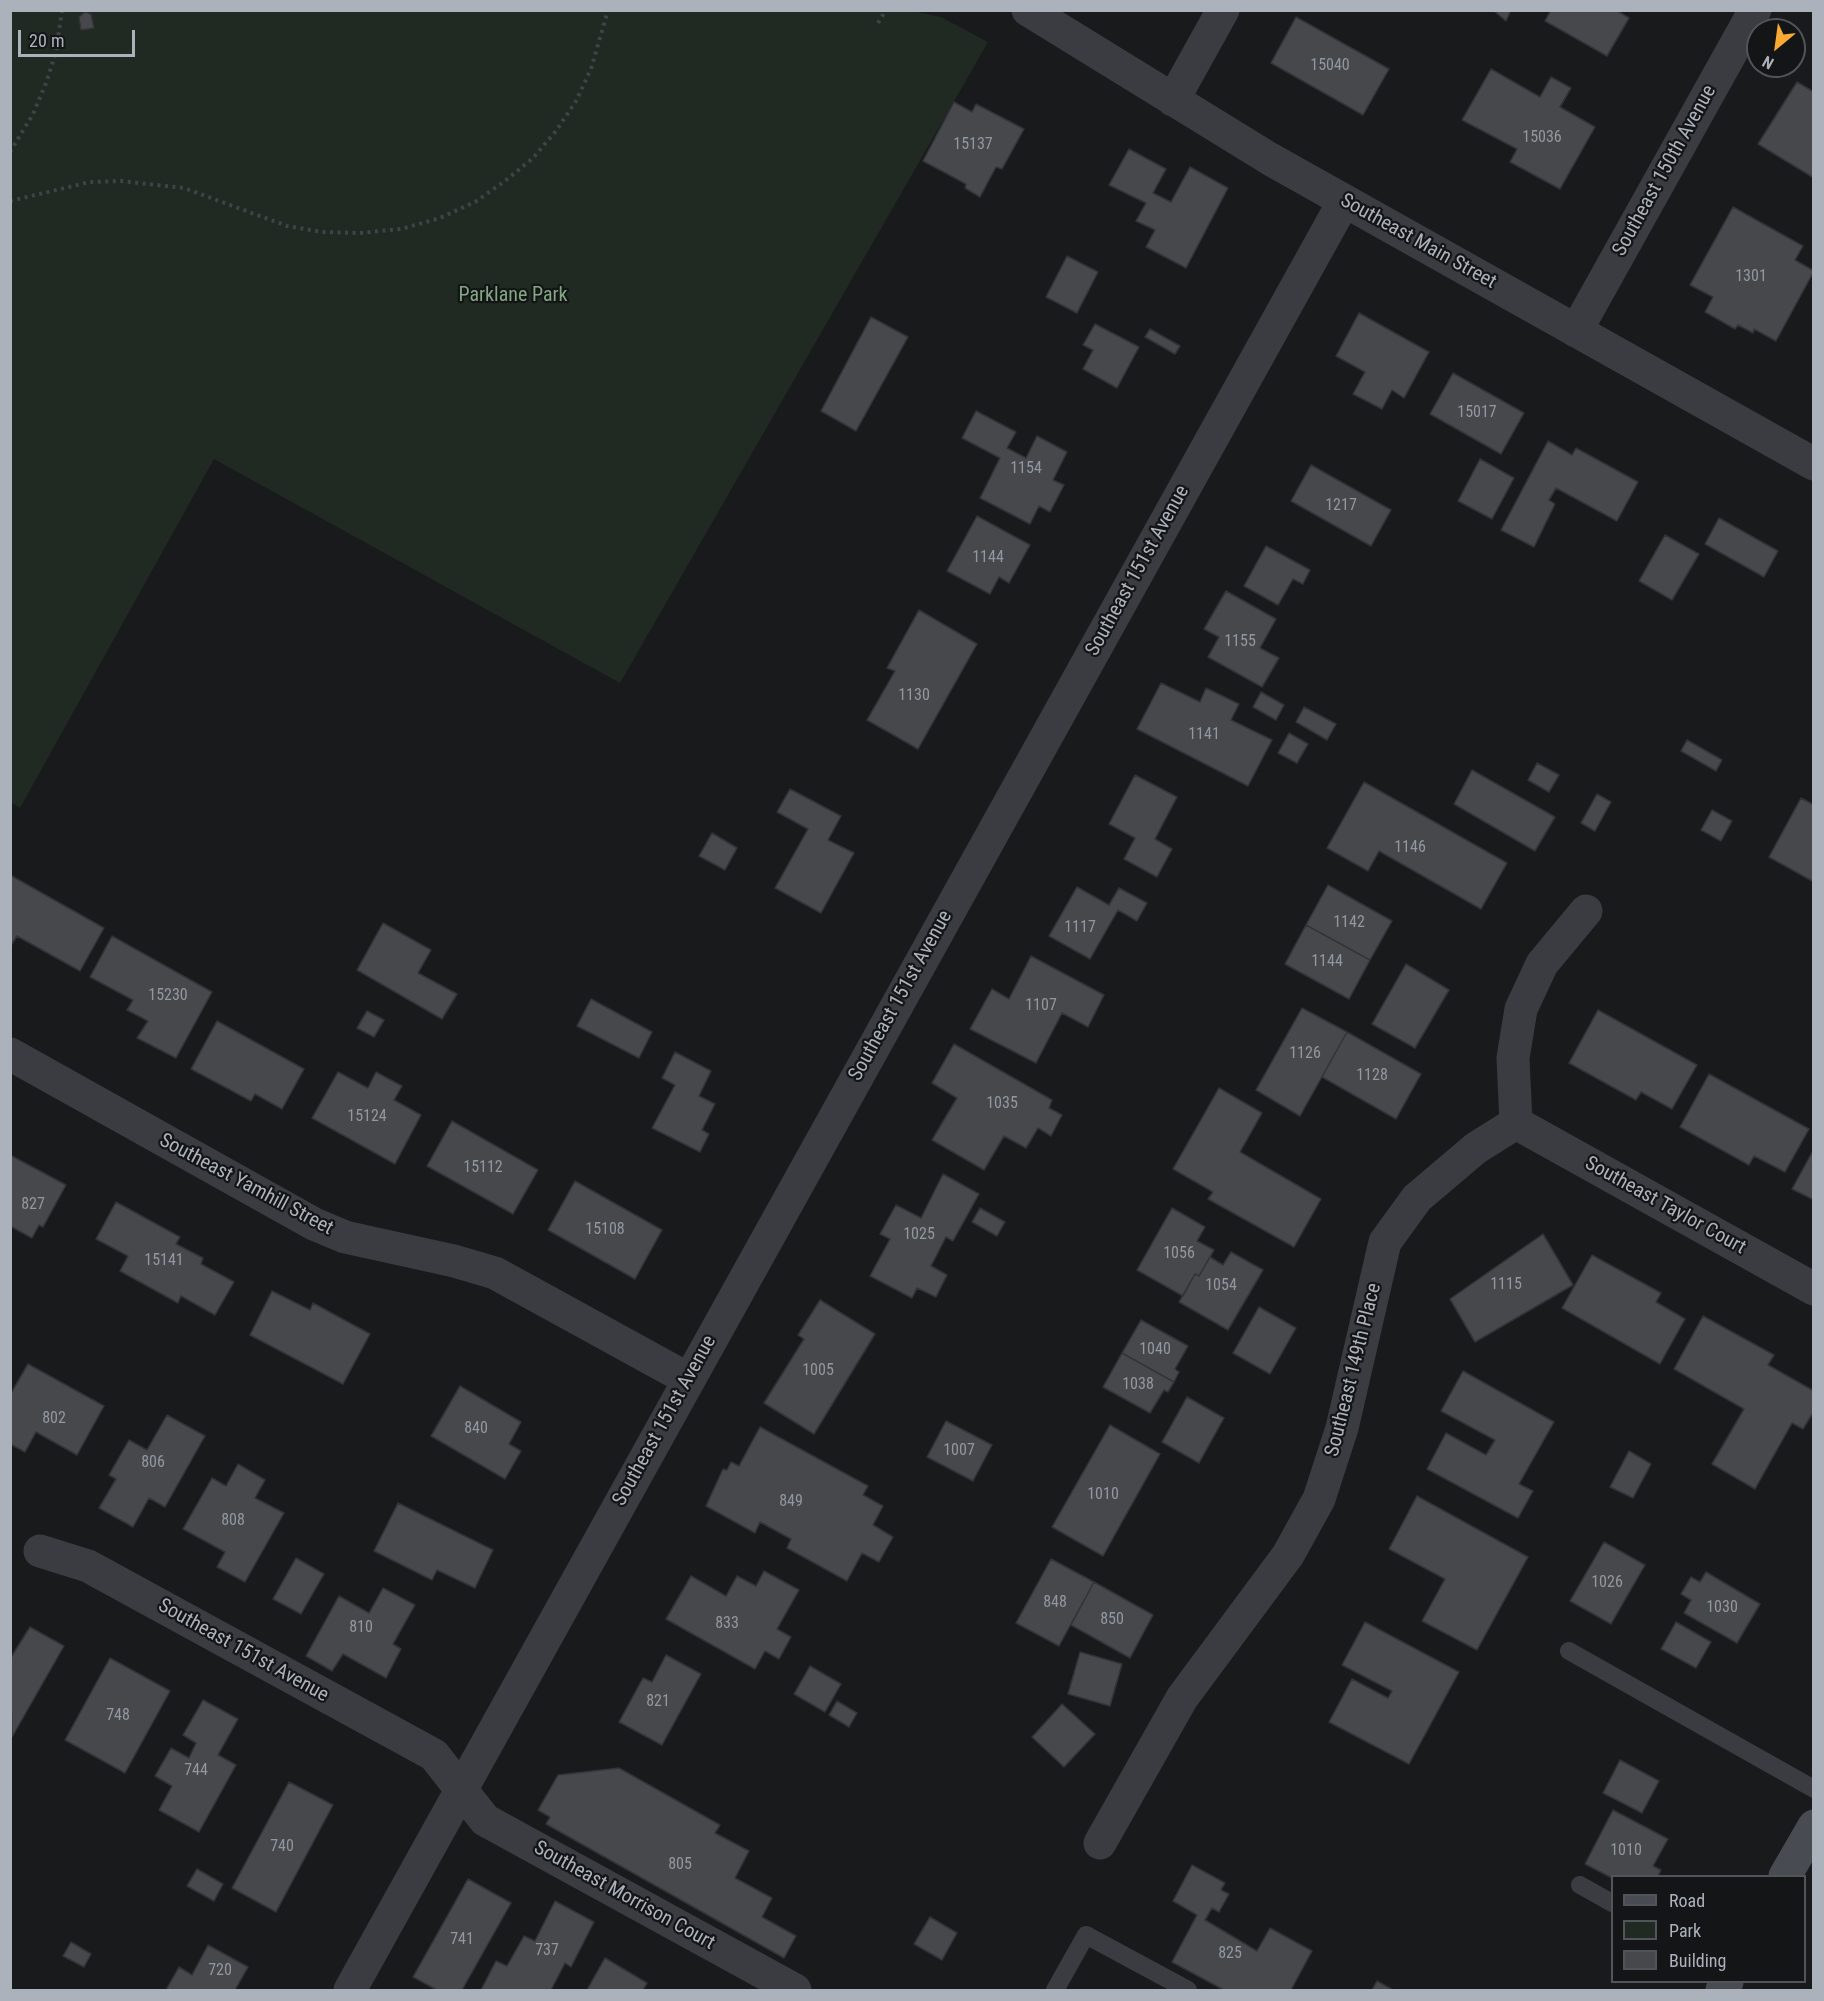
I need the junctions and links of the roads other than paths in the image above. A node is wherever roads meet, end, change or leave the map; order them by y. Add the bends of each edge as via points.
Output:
1 (1028, 10) edge
2 (1223, 10) edge
3 (1755, 10) edge
4 (1173, 100) junction
5 (1344, 201) junction
6 (1576, 331) junction
7 (1814, 464) edge
8 (1586, 911) dead end
9 (10, 1054) edge
10 (1516, 1123) junction
11 (1814, 1289) edge
12 (687, 1379) junction
13 (40, 1551) dead end
14 (1569, 1651) dead end
15 (1814, 1789) edge
16 (461, 1792) junction
17 (1814, 1826) edge
18 (1100, 1843) dead end
19 (1786, 1875) edge
20 (1580, 1885) dead end
21 (1611, 1902) edge
22 (350, 1990) edge
23 (795, 1990) edge
24 (1055, 1990) edge
25 (1188, 1990) edge

1 - 4 street, Southeast Main Street
2 - 4 street
3 - 6 street, Southeast 150th Avenue
4 - 5 street, Southeast Main Street
5 - 6 street, Southeast Main Street
5 - 12 street, Southeast 151st Avenue
6 - 7 street, Southeast Main Street
8 - 10 street via 1542,964 1521,1009 1513,1058
9 - 12 street, Southeast Yamhill Street via 314,1224 345,1237 454,1260 495,1274
10 - 11 street, Southeast Taylor Court
10 - 18 street, Southeast 149th Place via 1476,1148 1417,1198 1385,1242 1342,1428 1319,1499 1288,1555 1182,1698
12 - 16 street, Southeast 151st Avenue
13 - 16 street, Southeast 151st Avenue via 88,1566 434,1755
14 - 15 lane
16 - 22 street, Southeast 151st Avenue
16 - 23 street, Southeast Morrison Court via 485,1820
17 - 19 main road
20 - 21 lane
24 - 25 lane via 1086,1935

